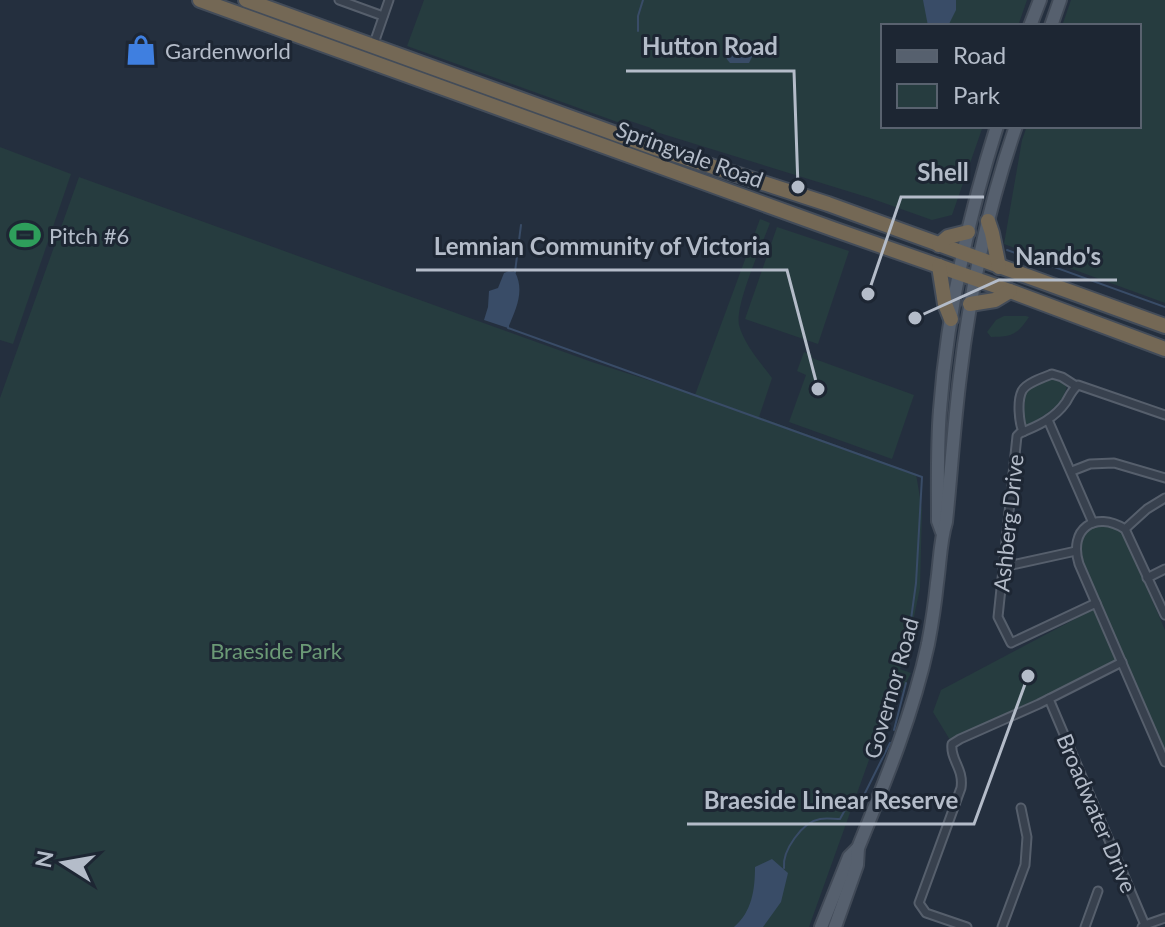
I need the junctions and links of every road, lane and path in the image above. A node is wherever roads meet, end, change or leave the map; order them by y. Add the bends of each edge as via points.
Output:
1 (200, 0) edge
2 (246, 0) edge
3 (339, 0) edge
4 (389, 0) edge
5 (1040, 0) edge
6 (1060, 0) edge
7 (383, 16) junction
8 (1031, 24) edge
9 (1052, 24) edge
10 (373, 46) junction
11 (996, 128) edge
12 (1015, 128) edge
13 (988, 221) junction
14 (968, 232) junction
15 (939, 245) junction
16 (963, 254) junction
17 (978, 260) junction
18 (939, 266) junction
19 (999, 267) junction
20 (960, 273) junction
21 (975, 279) junction
22 (1010, 291) junction
23 (970, 304) junction
24 (951, 319) junction
25 (1165, 326) edge
26 (1165, 349) edge
27 (1076, 386) junction
28 (1165, 415) edge
29 (1048, 420) junction
30 (1023, 432) junction
31 (1072, 471) junction
32 (1165, 478) edge
33 (1165, 498) edge
34 (1093, 523) junction
35 (1125, 529) junction
36 (942, 534) junction
37 (1076, 551) junction
38 (1003, 567) junction
39 (1165, 569) edge
40 (1147, 578) junction
41 (1096, 603) junction
42 (1165, 615) edge
43 (1122, 662) junction
44 (1049, 699) junction
45 (1165, 762) edge
46 (1021, 808) dead end
47 (858, 848) junction
48 (1098, 891) dead end
49 (1165, 918) edge
50 (1002, 926) edge
51 (1144, 926) edge
52 (821, 927) edge
53 (835, 927) edge
54 (967, 927) edge
55 (1085, 927) edge

1 - 18 highway, Springvale Road
2 - 10 highway, Springvale Road
3 - 7 street
4 - 7 street
5 - 8 main road
6 - 9 main road
7 - 10 street
10 - 15 highway, Springvale Road
11 - 14 main road, Governor Road
12 - 13 main road, Governor Road
13 - 17 main road, Governor Road
13 - 19 highway
14 - 15 highway
14 - 16 main road, Governor Road
15 - 16 highway, Springvale Road
16 - 17 highway, Springvale Road
16 - 20 main road, Governor Road
17 - 19 highway, Springvale Road
17 - 21 main road, Governor Road
18 - 20 highway, Springvale Road
18 - 24 highway
19 - 25 highway, Springvale Road
20 - 21 highway, Springvale Road
20 - 24 main road, Governor Road
21 - 22 highway, Springvale Road
21 - 23 main road, Governor Road
22 - 23 highway
22 - 26 highway, Springvale Road
23 - 36 main road, Governor Road
24 - 36 main road, Governor Road via 939,429
27 - 28 street
27 - 29 street
27 - 30 street via 1052,374 1024,387 1018,418
29 - 30 street, Ashberg Drive
29 - 31 street
30 - 38 street, Ashberg Drive via 1017,439
31 - 32 street via 1114,463
31 - 34 street
33 - 35 street
34 - 35 street via 1107,520
34 - 37 street via 1076,540
35 - 40 street
36 - 47 main road, Governor Road via 922,665
37 - 38 street
37 - 41 street
38 - 41 street, Ashberg Drive via 998,617 1011,643
39 - 40 street
40 - 42 street
41 - 43 street
43 - 44 street
43 - 45 street
44 - 51 street, Broadwater Drive
44 - 54 street via 952,744 961,788 919,903 926,913
46 - 50 street via 1025,865
47 - 52 main road, Governor Road via 849,857
47 - 53 main road, Governor Road
48 - 55 street
49 - 51 street

